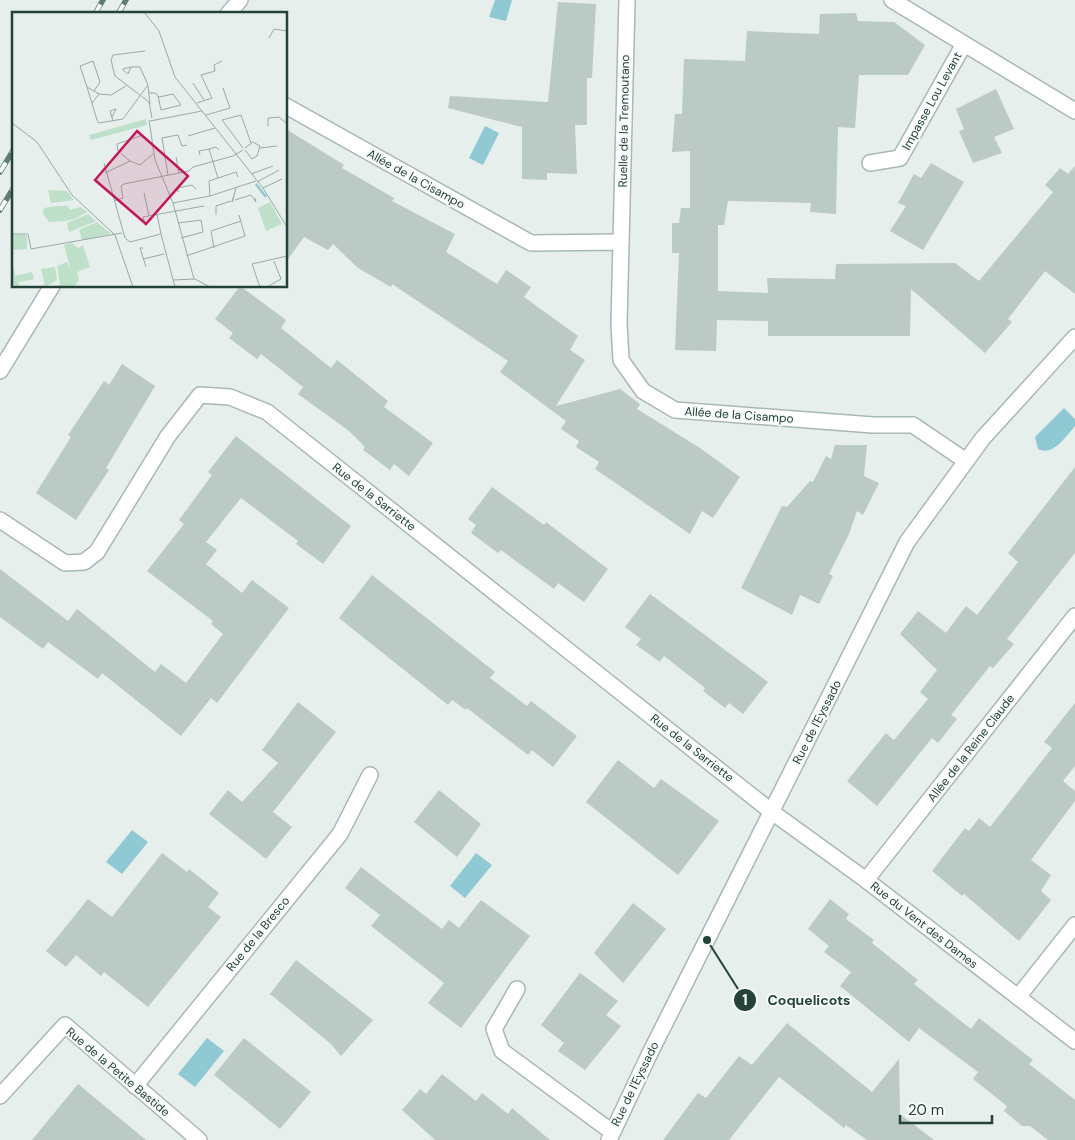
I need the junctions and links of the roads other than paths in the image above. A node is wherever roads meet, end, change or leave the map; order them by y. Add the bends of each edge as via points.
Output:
1 (240, 0) edge
2 (627, 0) edge
3 (892, 0) edge
4 (230, 12) edge
5 (964, 44) junction
6 (288, 107) edge
7 (1075, 110) edge
8 (870, 163) dead end
9 (621, 242) junction
10 (51, 288) edge
11 (1075, 336) edge
12 (0, 371) edge
13 (966, 461) junction
14 (0, 520) edge
15 (1075, 616) edge
16 (370, 775) dead end
17 (772, 812) junction
18 (866, 880) junction
19 (1075, 925) edge
20 (517, 989) dead end
21 (1018, 997) junction
22 (1075, 1040) edge
23 (135, 1086) junction
24 (0, 1096) edge
25 (610, 1136) edge
26 (199, 1140) edge

1 - 4 street
2 - 9 street, Ruelle de la Tremoutano
3 - 5 street
5 - 7 street
5 - 8 street, Impasse Lou Levant via 900,158
6 - 9 street, Allée de la Cisampo via 531,243
9 - 13 street, Allée de la Cisampo via 621,360 643,391 676,410 873,425 913,425
10 - 12 street
11 - 13 street, Rue de l'Eyssado
13 - 17 street, Rue de l'Eyssado via 907,542
14 - 17 street, Rue de la Sarriette via 65,563 84,562 97,552 168,436 200,395 230,397 268,412
15 - 18 street, Allée de la Reine Claude
16 - 23 street, Rue de la Bresco via 340,834
17 - 18 street, Rue du Vent des Dames
17 - 25 street, Rue de l'Eyssado
18 - 21 street, Rue du Vent des Dames
19 - 21 street
20 - 25 street via 494,1029 502,1051
21 - 22 street, Rue du Vent des Dames
23 - 24 street, Rue de la Petite Bastide via 66,1025
23 - 26 street, Rue de la Petite Bastide

